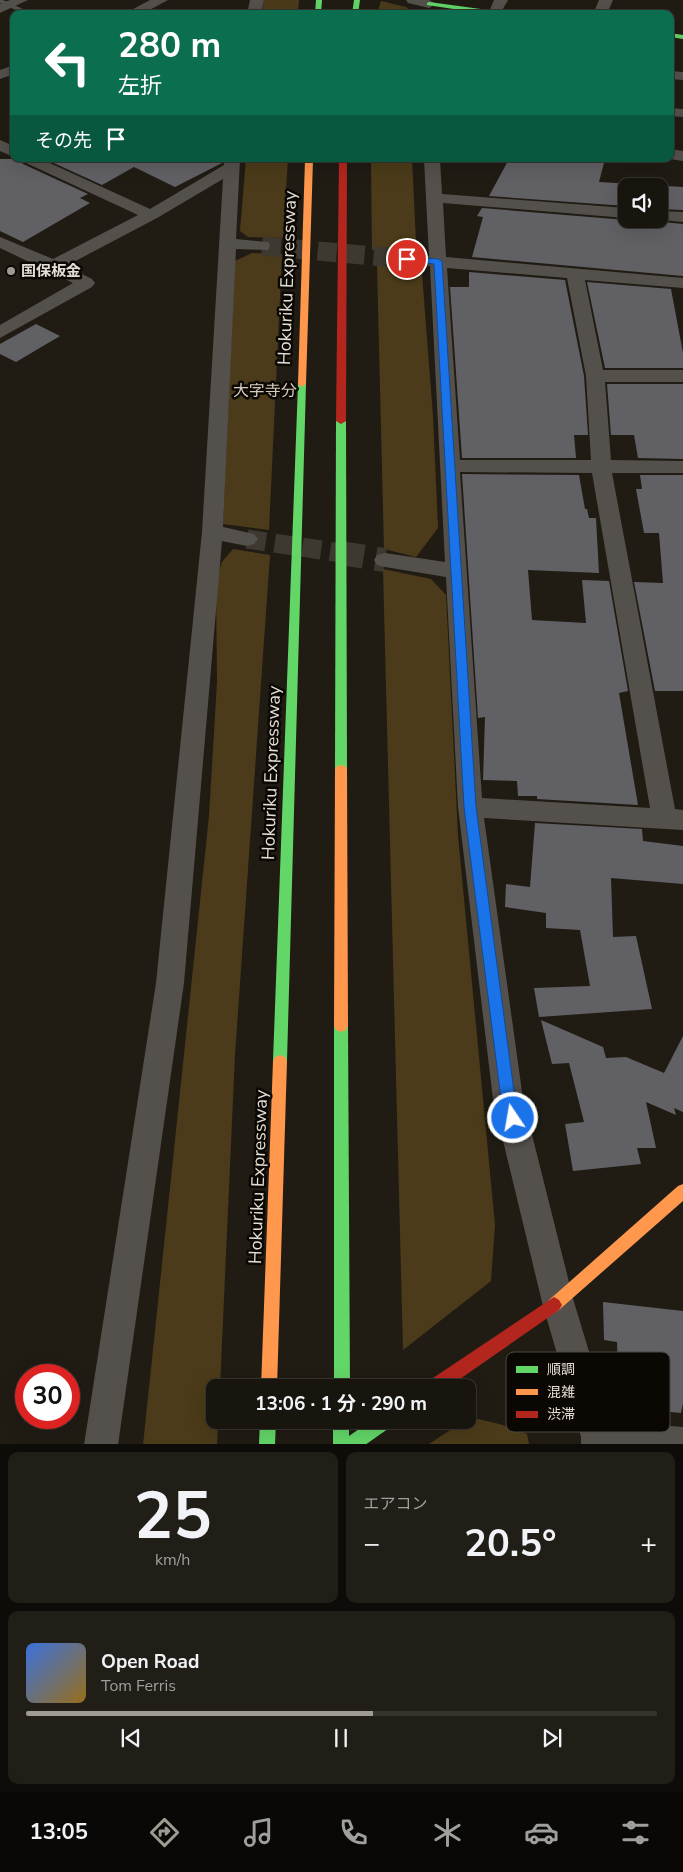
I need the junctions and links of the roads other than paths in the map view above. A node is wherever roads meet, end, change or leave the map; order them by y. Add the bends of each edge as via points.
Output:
1 (161, 0) edge
2 (413, 0) edge
3 (8, 4) edge
4 (429, 6) edge
5 (22, 10) edge
6 (140, 10) edge
7 (468, 10) edge
8 (36, 162) edge
9 (309, 162) edge
10 (343, 162) edge
11 (432, 162) edge
12 (231, 163) edge
13 (435, 198) junction
14 (618, 212) edge
15 (151, 215) junction
16 (668, 216) edge
17 (683, 217) edge
18 (0, 242) edge
19 (227, 243) junction
20 (262, 246) tunnel mouth
21 (407, 259) tunnel mouth
22 (438, 261) junction
23 (53, 266) junction
24 (575, 273) junction
25 (683, 283) edge
26 (0, 334) edge
27 (595, 376) junction
28 (683, 376) edge
29 (450, 466) junction
30 (601, 466) junction
31 (683, 466) edge
32 (212, 532) junction
33 (247, 539) tunnel mouth
34 (385, 560) tunnel mouth
35 (456, 570) junction
36 (470, 807) junction
37 (674, 820) edge
38 (683, 1191) edge
39 (558, 1302) junction
40 (572, 1352) edge
41 (269, 1379) edge
42 (342, 1379) edge
43 (446, 1379) edge
44 (268, 1429) edge
45 (342, 1429) edge
46 (372, 1429) edge
47 (598, 1441) edge
48 (100, 1444) edge
49 (267, 1444) edge
50 (341, 1444) edge
51 (350, 1444) edge
52 (683, 1444) edge

1 - 6 street
2 - 4 street
3 - 5 lane
4 - 7 main road
8 - 15 street
9 - 41 main road, Hokuriku Expressway
10 - 42 main road via 340,534
11 - 13 street
12 - 15 street
12 - 19 street
13 - 14 street
13 - 22 street
15 - 23 street
16 - 17 street
18 - 23 street
19 - 20 street
19 - 32 street
21 - 22 street
22 - 24 street
22 - 29 street
23 - 26 street via 86,284
24 - 25 street
24 - 27 street
27 - 28 street
27 - 30 street
29 - 30 street
29 - 35 street
30 - 31 street
30 - 37 street
32 - 33 street
32 - 48 street via 170,983
34 - 35 street
35 - 36 street
36 - 37 street
36 - 39 street via 508,1099
38 - 39 main road
39 - 40 street
39 - 43 main road
44 - 49 main road
45 - 50 main road
46 - 51 main road
47 - 52 street

